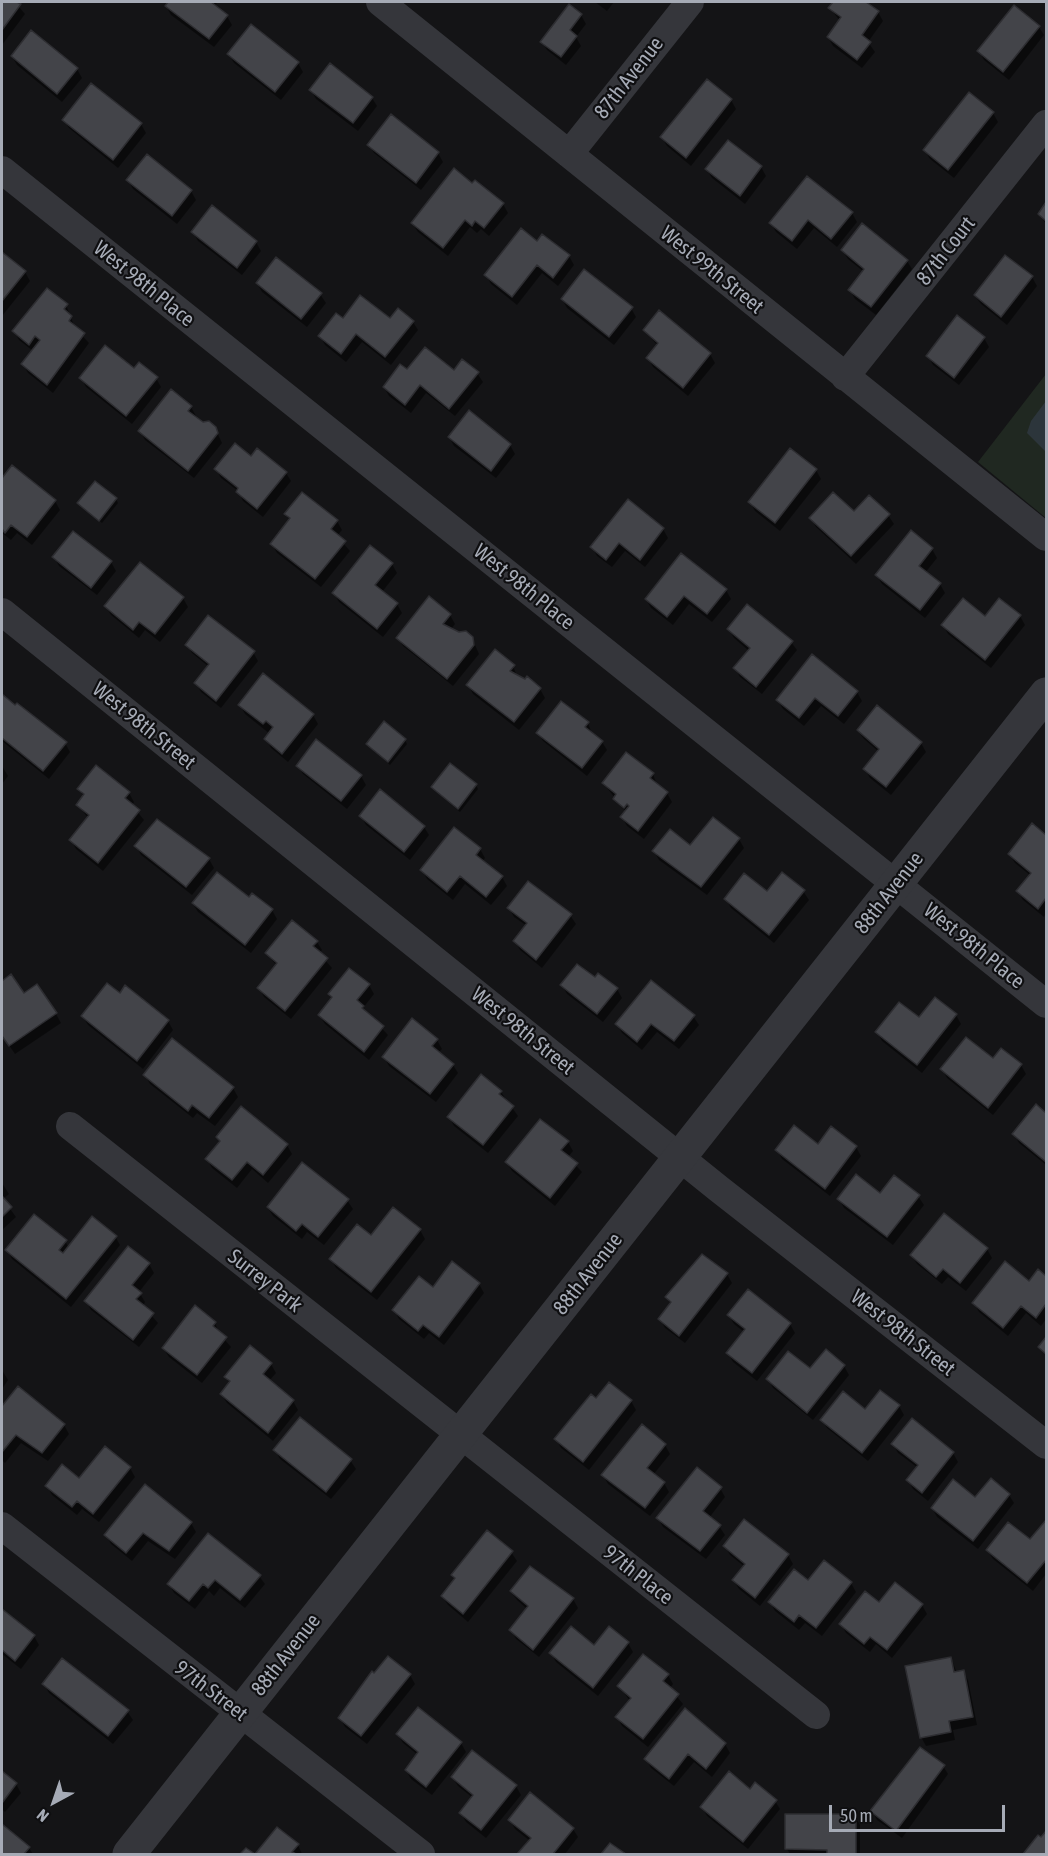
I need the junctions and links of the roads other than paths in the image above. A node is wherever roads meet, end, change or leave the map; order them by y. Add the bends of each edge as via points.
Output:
1 (380, 2) edge
2 (690, 2) edge
3 (1047, 124) edge
4 (569, 154) junction
5 (2, 170) edge
6 (845, 377) junction
7 (1047, 537) edge
8 (2, 612) edge
9 (1047, 694) edge
10 (896, 884) junction
11 (1047, 1004) edge
12 (70, 1126) dead end
13 (680, 1157) junction
14 (460, 1436) junction
15 (1047, 1445) edge
16 (2, 1526) edge
17 (241, 1713) junction
18 (816, 1715) dead end
19 (129, 1854) edge
20 (421, 1854) edge

1 - 4 street, West 99th Street
2 - 4 street, 87th Avenue
3 - 6 street, 87th Court
4 - 6 street, West 99th Street
5 - 10 street, West 98th Place
6 - 7 street, West 99th Street
8 - 13 street, West 98th Street
9 - 10 street, 88th Avenue
10 - 11 street, West 98th Place
10 - 13 street, 88th Avenue
12 - 14 street, Surrey Park
13 - 14 street, 88th Avenue
13 - 15 street, West 98th Street
14 - 17 street, 88th Avenue
14 - 18 street, 97th Place
16 - 17 street, 97th Street
17 - 19 street, 88th Avenue
17 - 20 street, 97th Street

